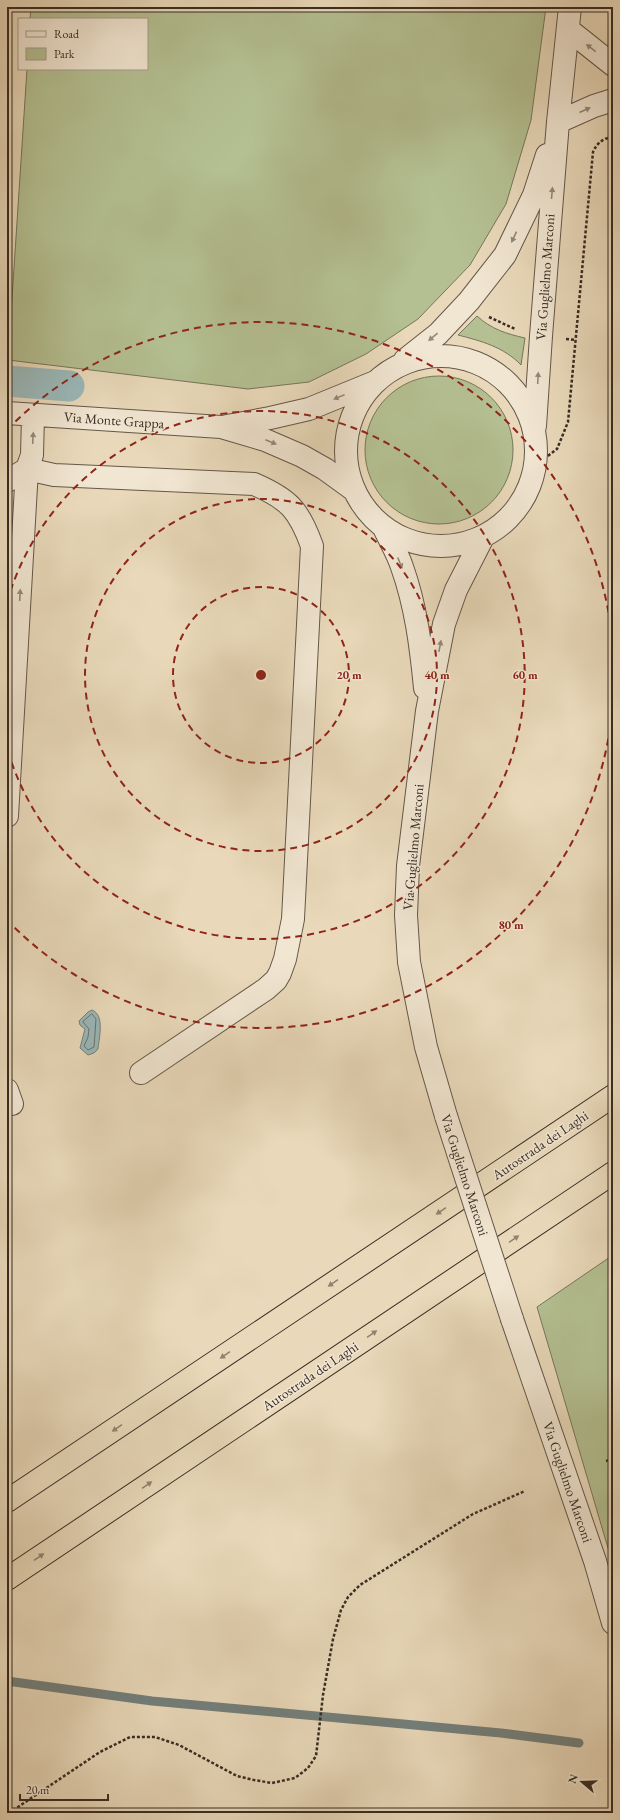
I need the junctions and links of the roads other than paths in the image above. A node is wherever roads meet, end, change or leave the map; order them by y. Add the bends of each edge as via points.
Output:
1 (570, 7) edge
2 (568, 30) junction
3 (613, 64) edge
4 (613, 100) edge
5 (558, 122) junction
6 (401, 364) junction
7 (375, 382) junction
8 (7, 413) edge
9 (34, 415) junction
10 (220, 427) junction
11 (535, 431) junction
12 (27, 469) junction
13 (7, 482) edge
14 (354, 490) junction
15 (384, 528) junction
16 (483, 537) junction
17 (427, 711) junction
18 (8, 774) edge
19 (7, 816) edge
20 (141, 1073) dead end
21 (613, 1096) edge
22 (613, 1172) edge
23 (7, 1501) edge
24 (7, 1579) edge
25 (613, 1623) edge

1 - 2 street, Via Guglielmo Marconi
3 -> 2 street
2 - 5 street, Via Guglielmo Marconi
5 -> 4 street
5 -> 6 street, Via Guglielmo Marconi via 534,195 505,255 469,301 438,334
11 -> 5 street, Via Guglielmo Marconi via 540,336
6 - 7 street
6 - 11 street via 425,356 474,360 495,371 513,388 527,408
7 -> 10 street, Via Monte Grappa via 308,409
7 - 14 street via 357,406 348,433 346,462
8 - 9 street, Via Monte Grappa
9 - 10 street, Via Monte Grappa
12 -> 9 street via 32,449
10 -> 14 street, Via Monte Grappa via 265,440 302,456
11 - 16 street via 536,465 526,494 508,519
12 - 13 street
18 -> 12 street
12 - 20 street via 54,475 254,484 293,506 304,524 312,546 293,919 285,959 276,980 266,989
14 - 15 street via 367,511
15 - 16 street via 407,540 433,546 459,545
15 -> 17 street, Via Guglielmo Marconi via 402,566 413,606 421,646
17 -> 16 street, Via Guglielmo Marconi via 449,608 470,559
17 - 25 street, Via Guglielmo Marconi, bridge via 408,866 406,915 411,970 426,1047 446,1116 595,1561
18 - 19 street
21 -> 23 highway, Autostrada dei Laghi
24 -> 22 highway, Autostrada dei Laghi

